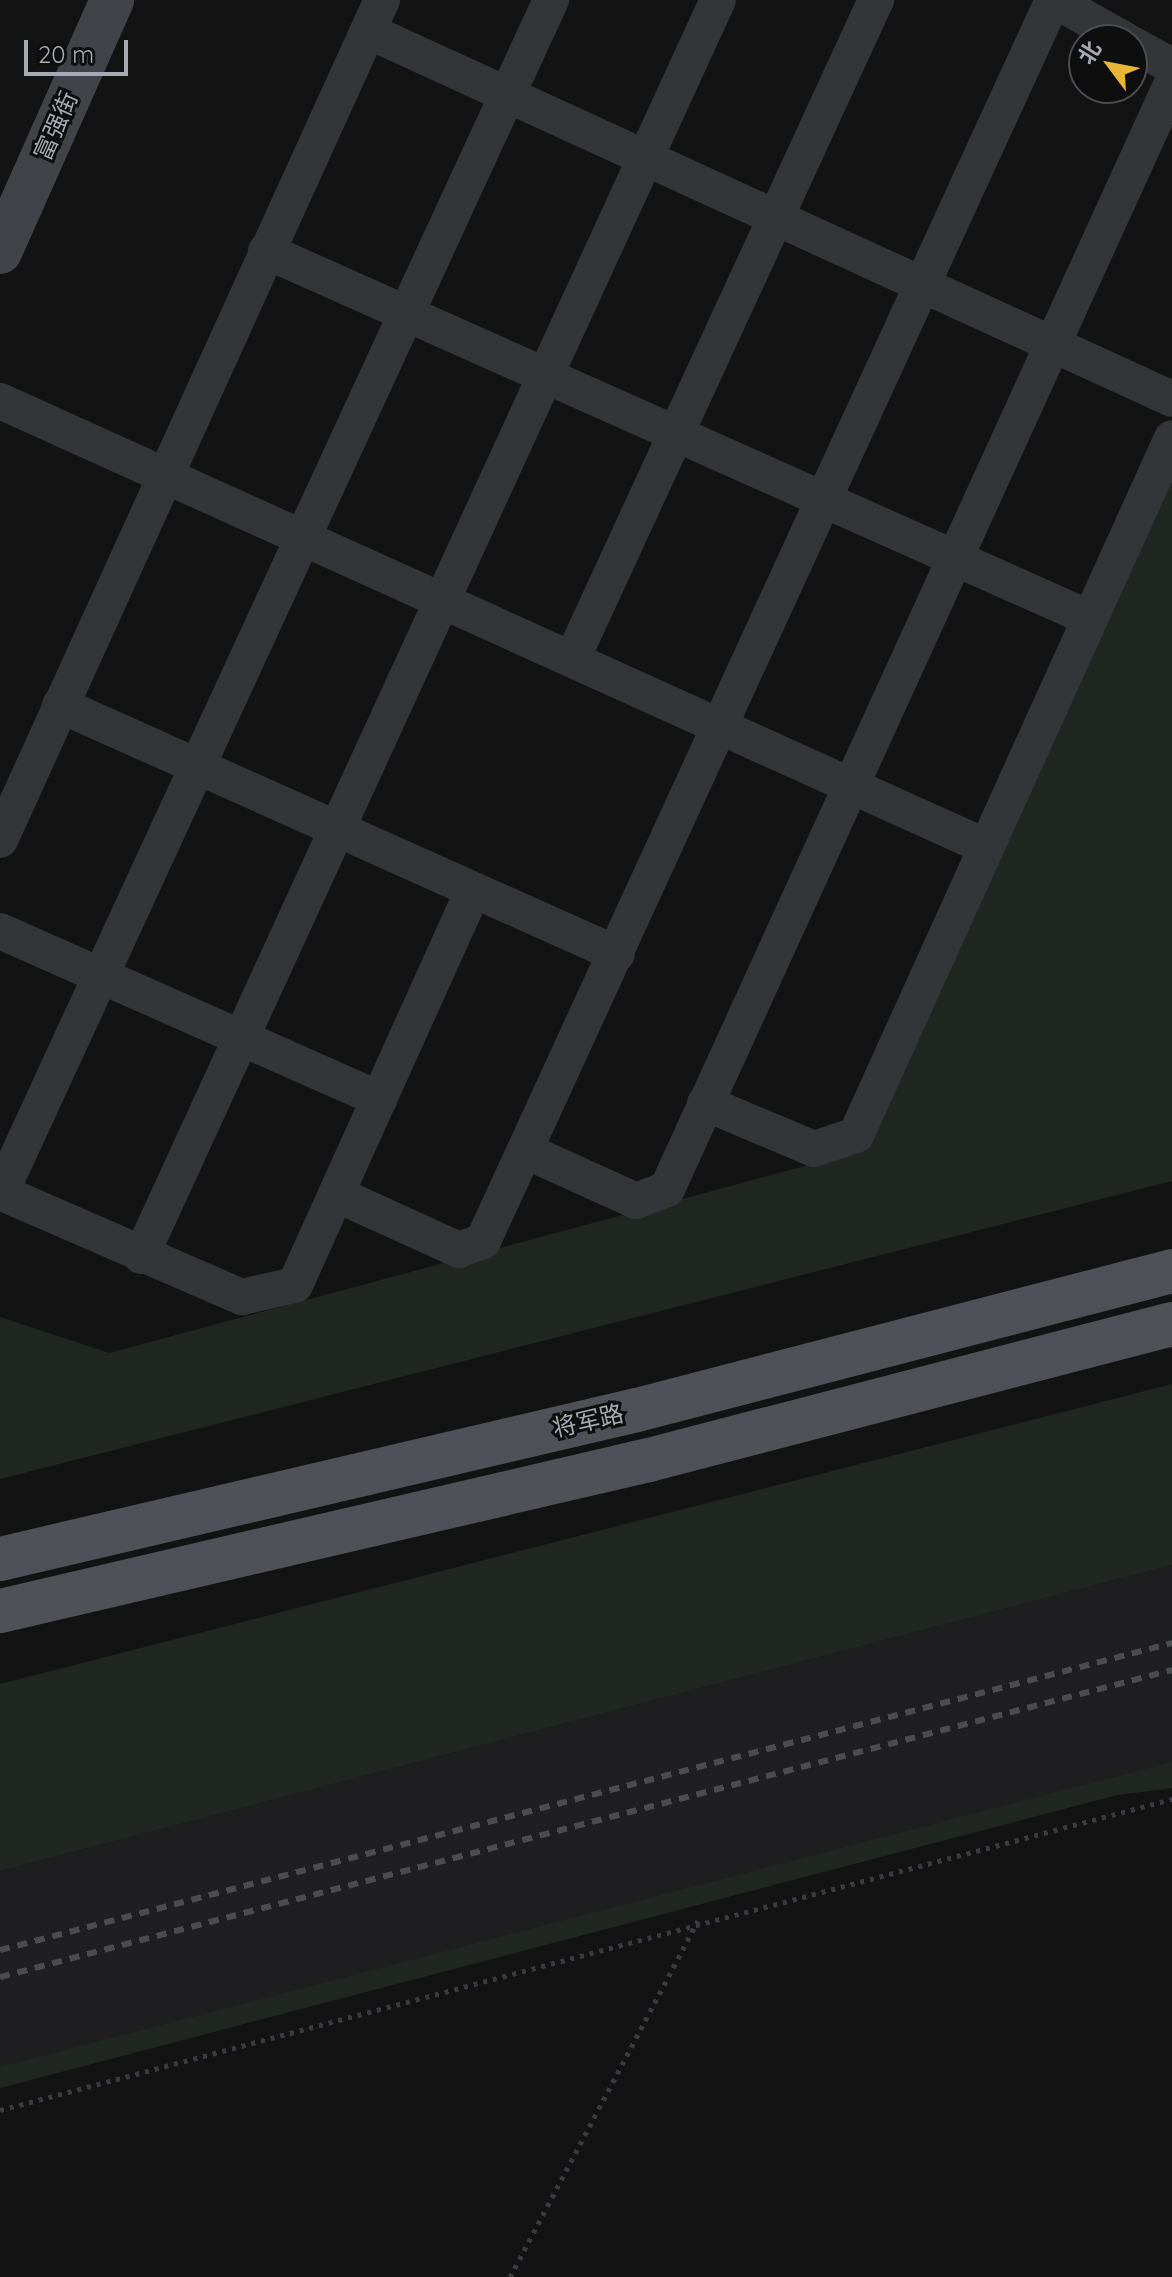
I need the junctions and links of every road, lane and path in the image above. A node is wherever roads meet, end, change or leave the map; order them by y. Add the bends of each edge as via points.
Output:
1 (112, 0) edge
2 (551, 0) edge
3 (718, 0) edge
4 (876, 0) edge
5 (1053, 0) edge
6 (375, 16) edge
7 (1096, 24) edge
8 (1148, 53) edge
9 (1172, 66) edge
10 (1172, 83) edge
11 (507, 95) junction
12 (646, 158) junction
13 (775, 217) junction
14 (266, 251) junction
15 (0, 252) edge
16 (923, 285) junction
17 (406, 314) junction
18 (1053, 344) junction
19 (546, 376) junction
20 (1172, 399) edge
21 (0, 401) edge
22 (675, 433) junction
23 (1172, 438) edge
24 (163, 475) junction
25 (824, 500) junction
26 (303, 537) junction
27 (954, 558) junction
28 (443, 599) junction
29 (1089, 618) junction
30 (573, 657) junction
31 (60, 705) junction
32 (723, 722) junction
33 (198, 767) junction
34 (851, 784) junction
35 (337, 829) junction
36 (0, 840) edge
37 (984, 846) junction
38 (473, 890) junction
39 (0, 931) edge
40 (617, 954) junction
41 (101, 976) junction
42 (241, 1038) junction
43 (379, 1099) junction
44 (705, 1103) junction
45 (526, 1151) junction
46 (1, 1192) edge
47 (336, 1194) junction
48 (141, 1256) junction
49 (1172, 1271) edge
50 (1172, 1324) edge
51 (0, 1559) edge
52 (0, 1611) edge
53 (1172, 1799) edge
54 (698, 1921) junction
55 (0, 2110) edge
56 (510, 2277) edge

1 - 15 main road, 富强街
2 - 11 street
3 - 12 street
4 - 13 street
5 - 7 street
5 - 16 street
6 - 11 street
6 - 14 street
8 - 9 street
10 - 18 street
11 - 12 street
11 - 17 street
12 - 13 street
12 - 19 street
13 - 16 street
13 - 22 street
14 - 17 street
14 - 24 street
16 - 18 street
16 - 25 street
17 - 19 street
17 - 26 street
18 - 20 street
18 - 27 street
19 - 22 street
19 - 28 street
21 - 24 street
22 - 25 street
22 - 30 street
23 - 29 street
24 - 26 street
24 - 31 street
25 - 27 street
25 - 32 street
26 - 28 street
26 - 33 street
27 - 29 street
27 - 34 street
28 - 30 street
28 - 35 street
29 - 37 street
30 - 32 street
31 - 33 street
31 - 36 street
32 - 34 street
32 - 40 street
33 - 35 street
33 - 41 street
34 - 37 street
34 - 44 street
35 - 38 street
35 - 42 street
37 - 44 street via 856,1135 814,1149
38 - 40 street
38 - 43 street
39 - 41 street
40 - 45 street
41 - 42 street
41 - 46 street
42 - 43 street
42 - 48 street
43 - 47 street
44 - 45 street via 667,1189 636,1201
45 - 47 street via 483,1241 459,1250
46 - 48 street
47 - 48 street via 295,1285 242,1297
49 - 51 main road, 将军路 via 637,1410
50 - 52 main road via 649,1460
53 - 54 path
54 - 55 path
54 - 56 path

